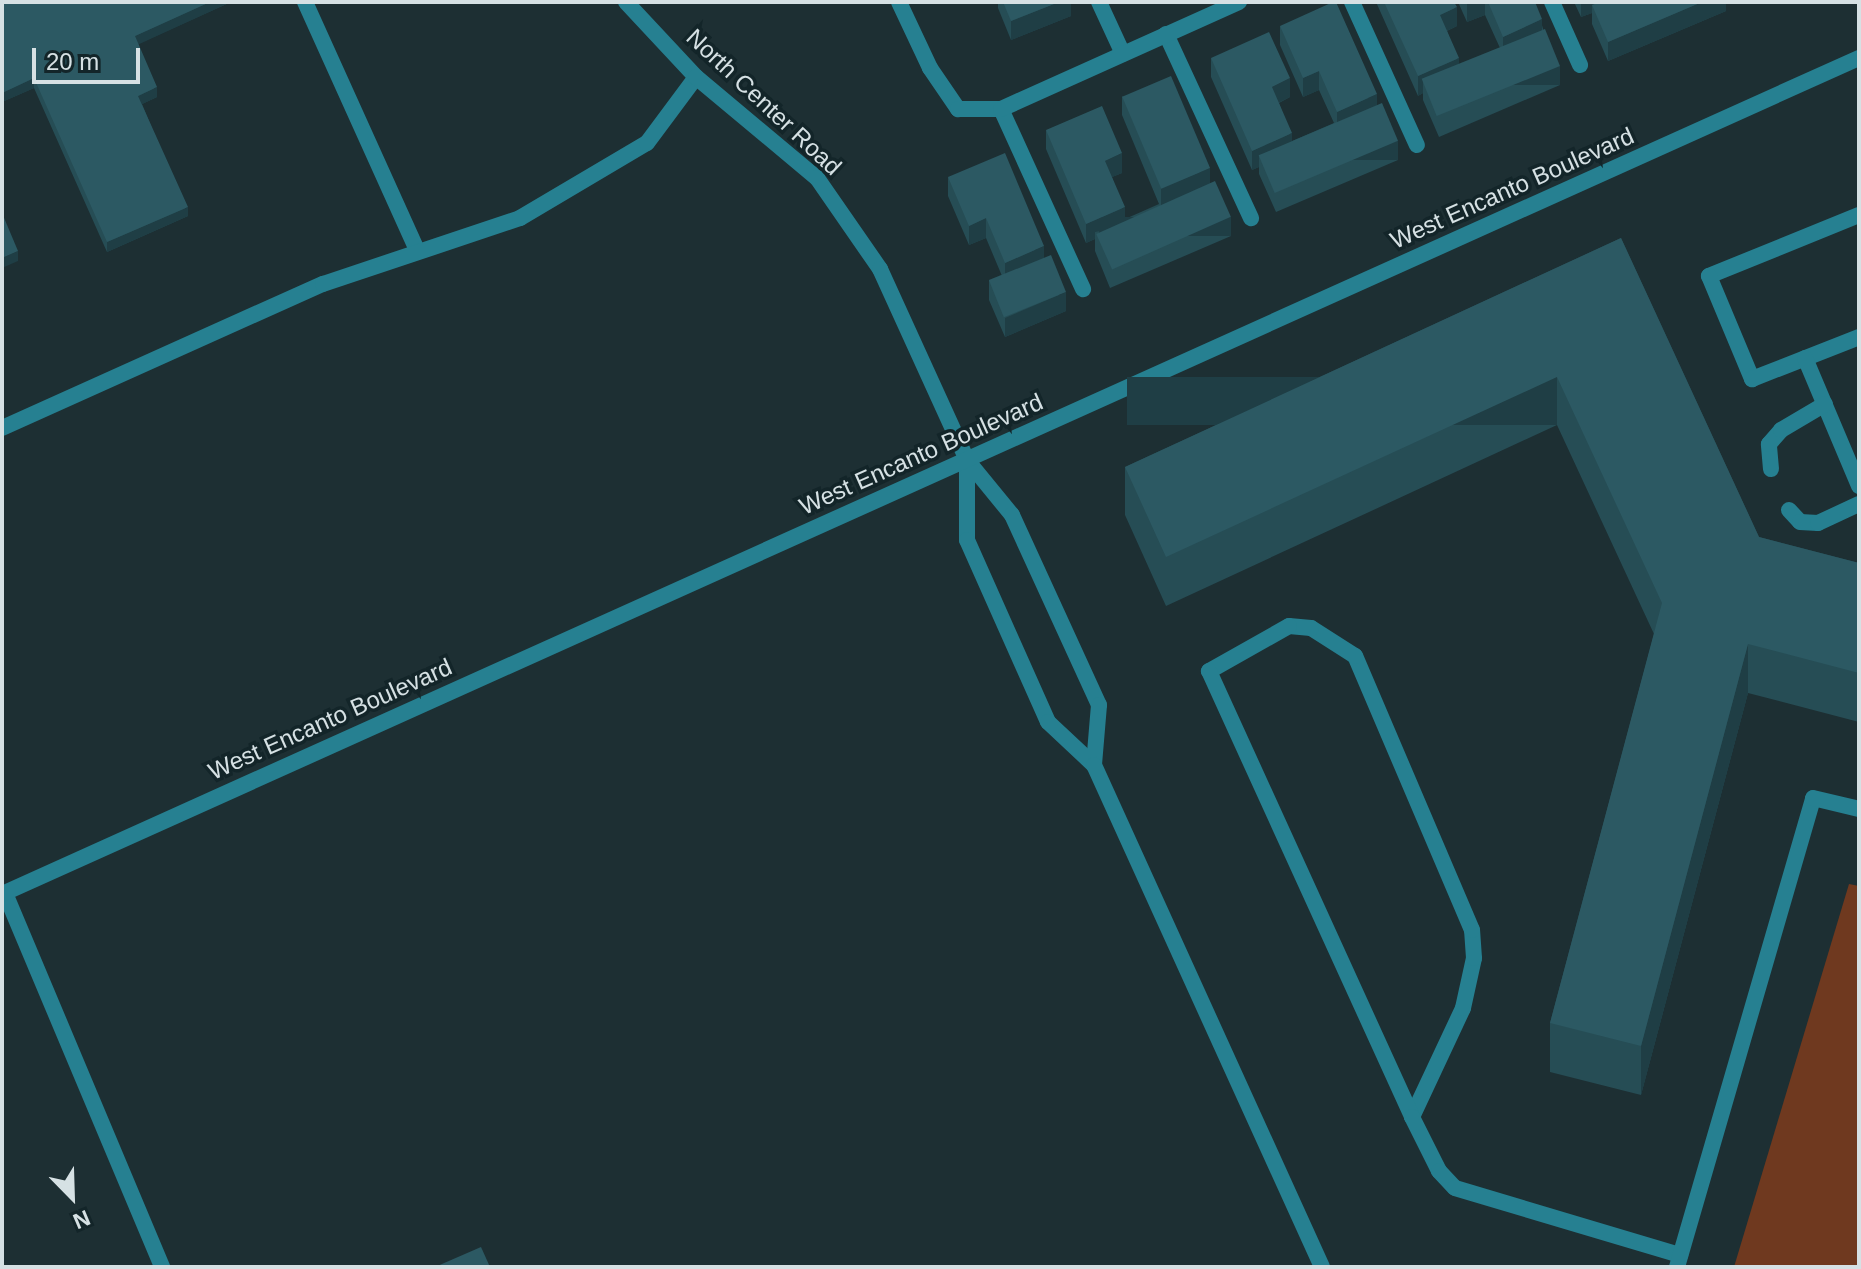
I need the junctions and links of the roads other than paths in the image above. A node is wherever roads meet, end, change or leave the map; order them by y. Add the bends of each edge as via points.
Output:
1 (305, 2) edge
2 (626, 2) edge
3 (899, 2) edge
4 (1099, 2) edge
5 (1239, 2) edge
6 (1352, 2) edge
7 (1552, 2) edge
8 (1166, 34) junction
9 (1123, 54) junction
10 (1859, 58) edge
11 (1580, 65) dead end
12 (696, 77) junction
13 (1001, 109) junction
14 (1417, 145) dead end
15 (1859, 215) edge
16 (1251, 218) dead end
17 (417, 250) junction
18 (1083, 289) dead end
19 (1859, 337) edge
20 (1805, 358) junction
21 (1825, 404) junction
22 (2, 428) edge
23 (967, 460) junction
24 (1856, 466) edge
25 (1771, 469) dead end
26 (1859, 486) edge
27 (1859, 504) edge
28 (1789, 510) dead end
29 (1094, 765) junction
30 (1859, 809) edge
31 (3, 891) edge
32 (1412, 1117) junction
33 (1678, 1261) edge
34 (162, 1267) edge
35 (1322, 1267) edge

1 - 17 street
2 - 12 street, North Center Road
3 - 13 street via 930,68 958,109
4 - 9 street
5 - 8 street
6 - 14 street
7 - 11 street
8 - 9 street
8 - 16 street
9 - 13 street
10 - 23 street, West Encanto Boulevard
12 - 17 street via 647,143 600,175 520,218
12 - 23 street, North Center Road via 817,178 850,222 880,269
13 - 18 street
15 - 20 street via 1709,276 1752,379
17 - 22 street via 323,284
19 - 20 street
20 - 21 street
21 - 24 street
21 - 25 street via 1781,430 1769,444
23 - 29 street via 1012,515 1099,705
23 - 29 street via 967,540 1048,722
23 - 31 street, West Encanto Boulevard
24 - 26 street
27 - 28 street via 1818,523 1800,522
29 - 35 street
30 - 33 street via 1813,798
31 - 34 street
32 - 32 street via 1209,671 1289,626 1323,633 1355,656 1472,930 1474,958 1463,1008
32 - 33 street via 1439,1171 1455,1188

